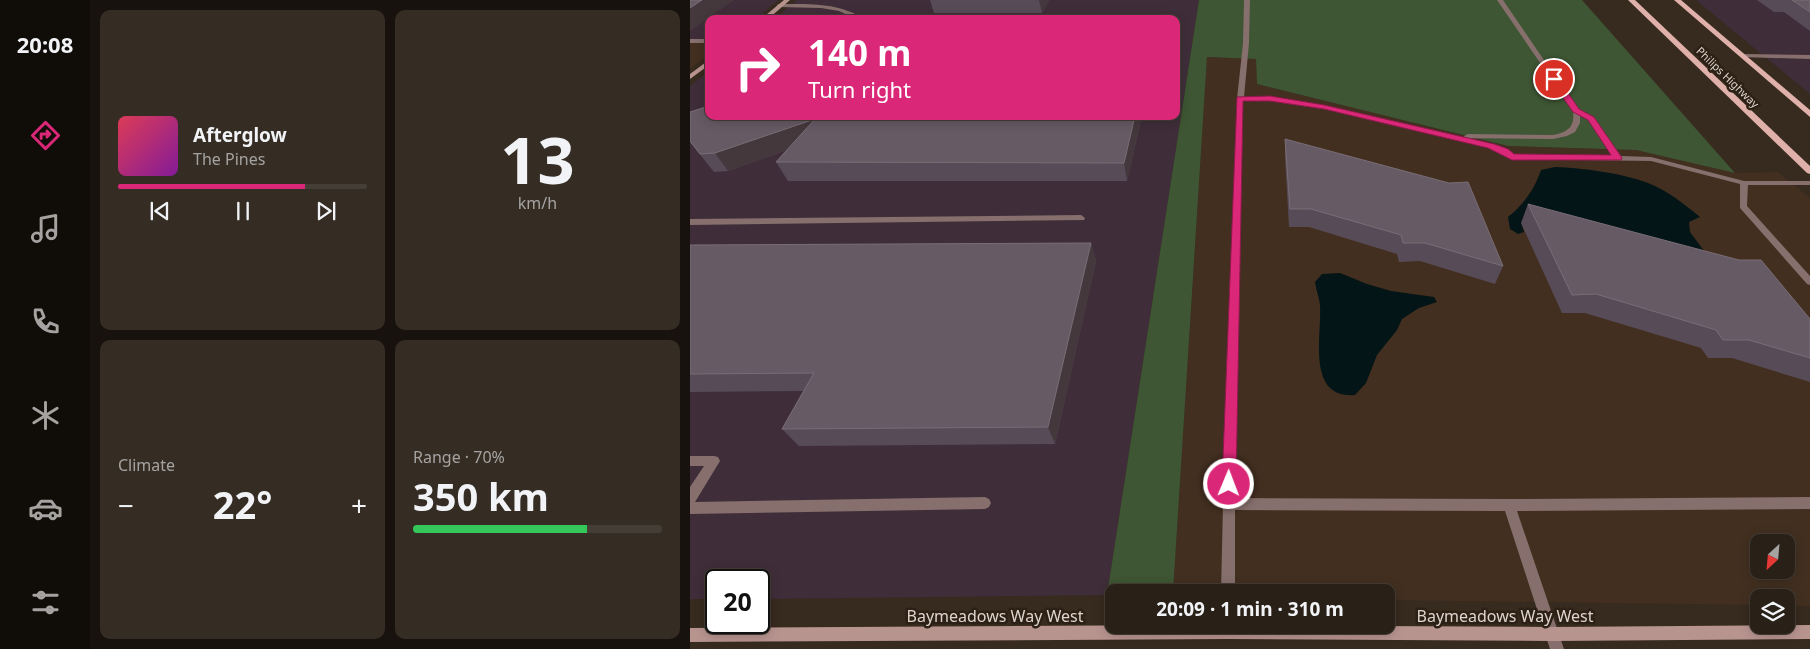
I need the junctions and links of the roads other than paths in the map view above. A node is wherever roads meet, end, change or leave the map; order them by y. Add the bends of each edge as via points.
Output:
1 (787, 0) edge
2 (1247, 0) edge
3 (1500, 0) edge
4 (1631, 0) edge
5 (1677, 0) edge
6 (780, 6) junction
7 (769, 15) edge
8 (854, 15) edge
9 (690, 41) edge
10 (705, 41) edge
11 (1743, 56) junction
12 (1810, 57) edge
13 (705, 65) edge
14 (690, 77) edge
15 (1240, 99) junction
16 (1576, 111) junction
17 (1810, 114) edge
18 (1447, 136) junction
19 (1618, 158) junction
20 (1810, 171) edge
21 (1744, 183) junction
22 (1810, 183) edge
23 (1081, 218) dead end
24 (690, 222) edge
25 (1810, 282) edge
26 (690, 461) edge
27 (690, 498) edge
28 (984, 503) dead end
29 (1810, 503) edge
30 (1229, 504) junction
31 (1509, 505) junction
32 (690, 508) edge
33 (1228, 584) edge
34 (1105, 630) edge
35 (1395, 632) edge
36 (1810, 632) edge
37 (1552, 634) junction
38 (690, 635) edge
39 (1556, 649) edge

1 - 6 street
2 - 15 lane
3 - 16 lane
4 - 20 main road, Philips Highway
5 - 11 main road, Philips Highway
6 - 7 street
6 - 8 lane via 836,8
9 - 10 lane
11 - 12 lane
11 - 17 main road, Philips Highway
13 - 14 street
15 - 18 lane via 1299,102
15 - 30 lane
16 - 18 lane via 1578,122 1574,129 1553,138
16 - 19 lane via 1591,118
18 - 19 lane via 1491,146 1512,157
19 - 21 lane via 1651,159
21 - 22 lane
21 - 25 lane via 1743,206
23 - 24 lane
26 - 27 lane via 714,461
28 - 32 lane
29 - 31 lane
30 - 31 lane
30 - 33 lane
31 - 37 lane
34 - 38 street, Baymeadows Way West
35 - 37 street, Baymeadows Way West
36 - 37 street, Baymeadows Way West
37 - 39 lane

